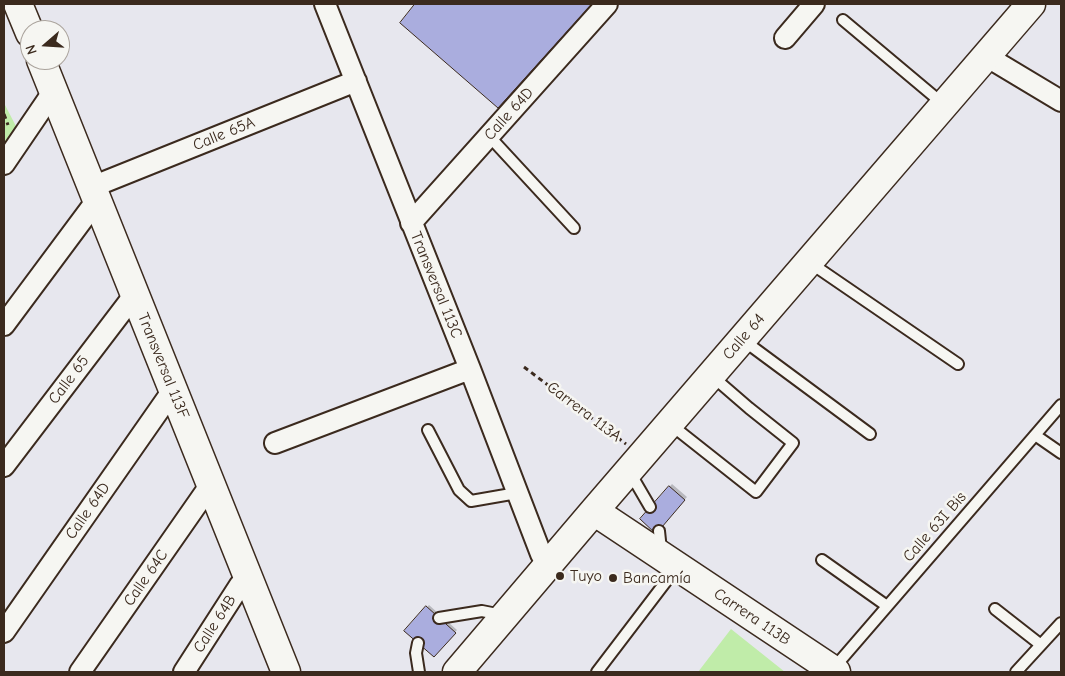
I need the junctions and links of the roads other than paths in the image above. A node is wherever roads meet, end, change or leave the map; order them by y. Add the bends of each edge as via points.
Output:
1 (18, 4) edge
2 (325, 4) edge
3 (607, 4) edge
4 (814, 4) edge
5 (1031, 4) edge
6 (25, 20) edge
7 (843, 20) dead end
8 (786, 38) dead end
9 (986, 56) junction
10 (45, 70) edge
11 (356, 81) junction
12 (53, 92) junction
13 (949, 99) junction
14 (1061, 101) edge
15 (489, 136) junction
16 (4, 164) edge
17 (94, 193) junction
18 (411, 223) junction
19 (574, 228) dead end
20 (809, 262) junction
21 (135, 294) junction
22 (4, 325) edge
23 (742, 339) junction
24 (958, 364) dead end
25 (470, 369) junction
26 (711, 375) junction
27 (173, 390) junction
28 (1061, 405) edge
29 (670, 423) junction
30 (428, 430) dead end
31 (870, 434) dead end
32 (1035, 435) junction
33 (274, 443) dead end
34 (1061, 453) edge
35 (4, 466) edge
36 (629, 470) junction
37 (211, 484) junction
38 (518, 493) junction
39 (650, 507) dead end
40 (594, 511) junction
41 (666, 551) junction
42 (822, 560) dead end
43 (548, 566) junction
44 (248, 577) junction
45 (887, 606) junction
46 (995, 609) dead end
47 (505, 616) junction
48 (439, 618) dead end
49 (1061, 623) edge
50 (4, 632) edge
51 (418, 643) dead end
52 (1041, 645) junction
53 (285, 671) edge
54 (834, 671) edge
55 (80, 672) edge
56 (184, 672) edge
57 (419, 672) edge
58 (458, 672) edge
59 (598, 672) edge
60 (1016, 672) edge

1 - 6 street
2 - 11 street, Transversal 113C
3 - 15 street, Calle 64D
4 - 8 street
5 - 9 street, Calle 64
7 - 13 lane via 936,98
9 - 13 street, Calle 64
9 - 14 street
10 - 12 street, Transversal 113F
11 - 17 street, Calle 65A
11 - 18 street, Transversal 113C
12 - 16 street
12 - 17 street, Transversal 113F
13 - 20 street, Calle 64
15 - 18 street, Calle 64D
15 - 19 lane
17 - 21 street, Transversal 113F
17 - 22 street
18 - 25 street, Transversal 113C
20 - 23 street, Calle 64
20 - 24 lane
21 - 27 street, Transversal 113F
21 - 35 street, Calle 65
23 - 26 street, Calle 64
23 - 31 lane
25 - 33 street
25 - 38 street, Transversal 113C
26 - 29 street, Calle 64
26 - 29 lane via 793,443 756,492
27 - 37 street, Transversal 113F
27 - 50 street, Calle 64D
28 - 32 lane, Calle 63I Bis
29 - 36 street, Calle 64
30 - 38 lane via 459,490 471,501
32 - 34 lane
32 - 45 lane, Calle 63I Bis
36 - 39 lane
36 - 40 street, Calle 64
37 - 44 street, Transversal 113F
37 - 55 street, Calle 64C
38 - 43 street, Transversal 113C
40 - 41 street, Carrera 113B
40 - 43 street, Calle 64
41 - 54 street, Carrera 113B
41 - 59 lane
42 - 45 lane
43 - 47 street, Calle 64
44 - 53 street, Transversal 113F
44 - 56 street, Calle 64B
45 - 54 lane, Calle 63I Bis
46 - 52 lane
47 - 48 lane via 482,611
47 - 58 street, Calle 64
49 - 52 lane
51 - 57 lane
52 - 60 lane

